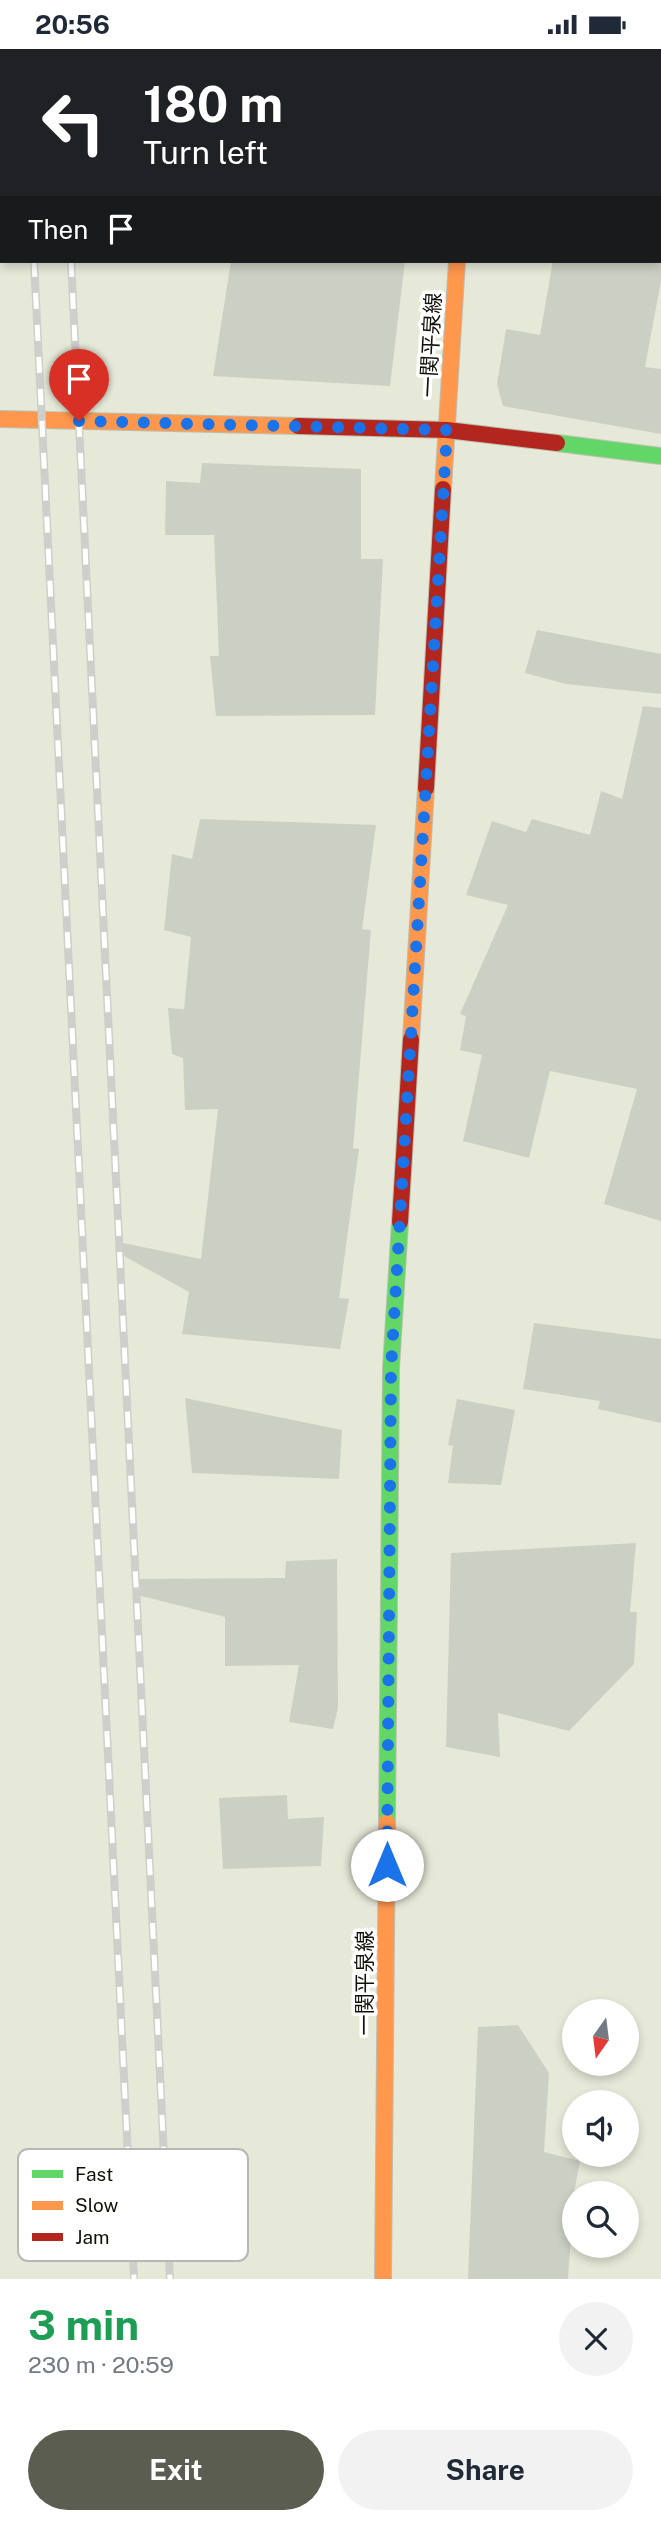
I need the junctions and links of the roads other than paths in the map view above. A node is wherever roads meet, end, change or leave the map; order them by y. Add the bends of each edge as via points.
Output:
1 (457, 263) edge
2 (0, 419) edge
3 (447, 430) junction
4 (661, 456) edge
5 (383, 2279) edge

1 - 3 main road, 一関平泉線
2 - 3 main road
3 - 4 main road
3 - 5 main road, 一関平泉線 via 391,1369

